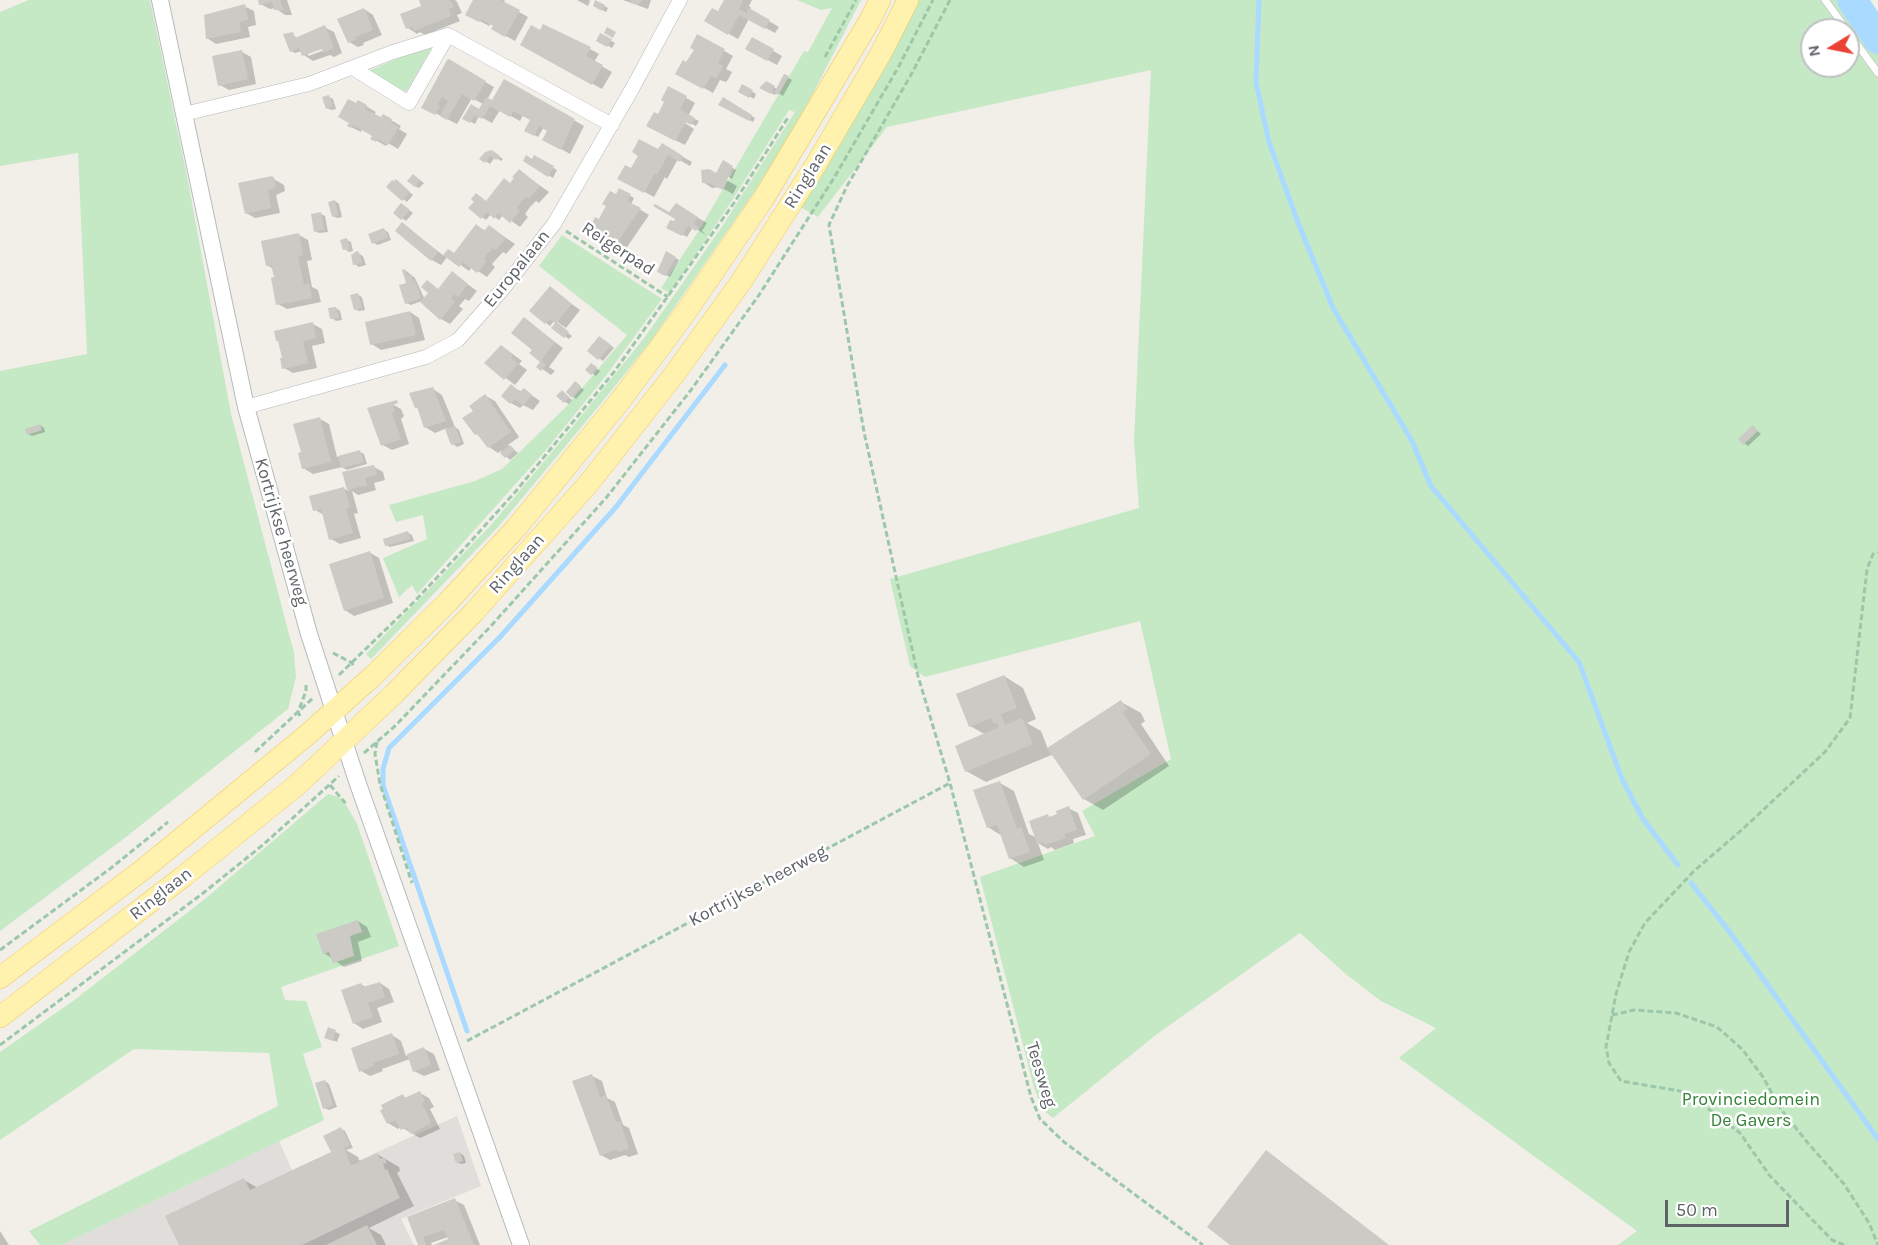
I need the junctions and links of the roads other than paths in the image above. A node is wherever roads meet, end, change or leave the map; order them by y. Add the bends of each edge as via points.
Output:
1 (160, 0) edge
2 (680, 0) edge
3 (880, 0) edge
4 (908, 0) edge
5 (1825, 0) edge
6 (1838, 18) edge
7 (448, 35) junction
8 (1860, 49) edge
9 (353, 68) junction
10 (1878, 73) edge
11 (184, 114) junction
12 (612, 124) junction
13 (246, 407) junction
14 (334, 710) junction
15 (344, 741) junction
16 (0, 978) edge
17 (0, 1017) edge
18 (521, 1245) edge

1 - 11 street, Kortrijkse heerweg
2 - 12 street, Europalaan
3 - 14 main road, Ringlaan via 764,198 620,401 517,527 455,594 375,675
4 - 15 main road, Ringlaan via 815,166 741,282 673,376 589,483 474,612
5 - 6 lane
7 - 9 street
7 - 9 street via 409,103
7 - 12 street
8 - 10 lane
9 - 11 street via 309,84
11 - 13 street, Kortrijkse heerweg
12 - 13 street, Europalaan via 554,224 458,340 426,357
13 - 14 street, Kortrijkse heerweg
14 - 15 street, Kortrijkse heerweg
14 - 16 main road, Ringlaan via 145,868
15 - 17 main road, Ringlaan via 297,785 184,876
15 - 18 street, Kortrijkse heerweg

